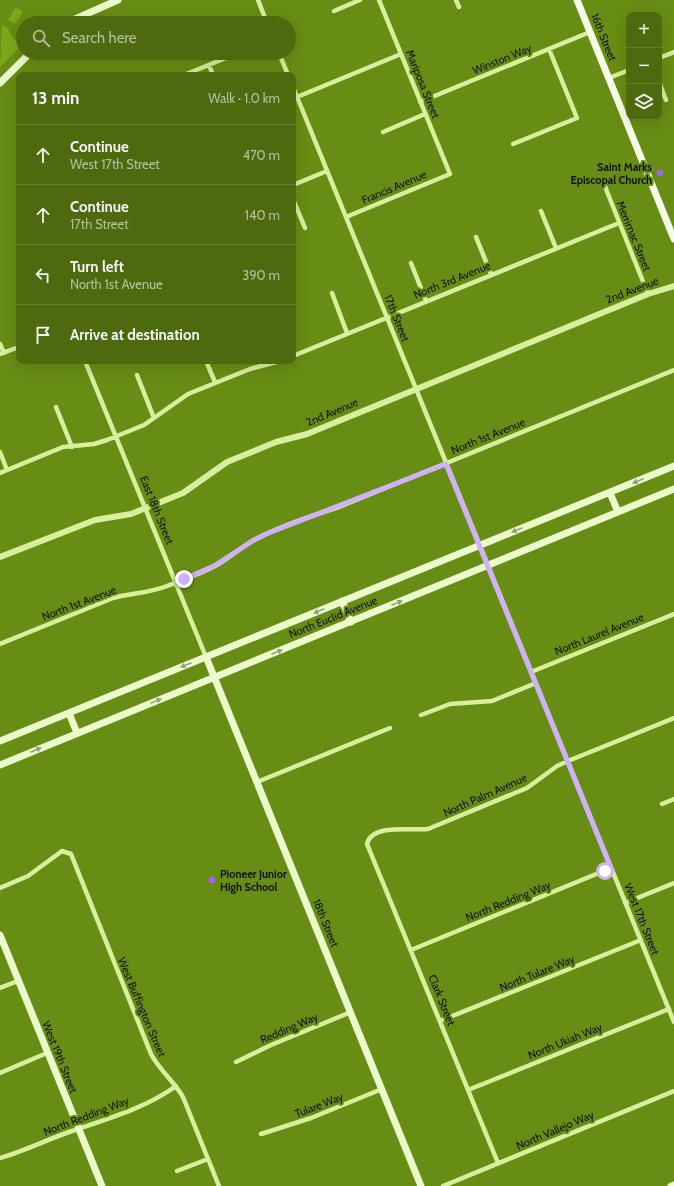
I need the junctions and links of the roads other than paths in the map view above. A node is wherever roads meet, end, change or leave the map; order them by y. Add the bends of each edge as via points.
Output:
1 (118, 0) edge
2 (258, 0) edge
3 (360, 0) edge
4 (379, 0) edge
5 (456, 0) edge
6 (577, 0) edge
7 (459, 7) dead end
8 (334, 11) dead end
9 (82, 16) edge
10 (264, 16) edge
11 (590, 32) junction
12 (549, 49) junction
13 (674, 52) edge
14 (401, 54) junction
15 (662, 57) edge
16 (24, 60) edge
17 (221, 60) edge
18 (282, 60) edge
19 (209, 65) junction
20 (626, 71) edge
21 (192, 72) edge
22 (212, 72) edge
23 (287, 72) edge
24 (609, 78) junction
25 (0, 83) edge
26 (660, 84) edge
27 (297, 97) joint
28 (666, 100) dead end
29 (420, 102) junction
30 (425, 114) junction
31 (383, 132) dead end
32 (513, 144) dead end
33 (327, 171) junction
34 (450, 174) joint
35 (296, 184) edge
36 (604, 184) dead end
37 (296, 206) edge
38 (541, 211) dead end
39 (346, 217) junction
40 (619, 223) junction
41 (305, 228) dead end
42 (476, 237) dead end
43 (674, 239) edge
44 (556, 248) junction
45 (411, 263) dead end
46 (491, 274) junction
47 (674, 286) edge
48 (332, 293) dead end
49 (648, 294) junction
50 (426, 301) junction
51 (386, 317) junction
52 (347, 333) junction
53 (0, 344) edge
54 (16, 348) edge
55 (2, 354) edge
56 (296, 355) edge
57 (86, 364) edge
58 (207, 364) edge
59 (269, 364) edge
60 (674, 370) edge
61 (137, 375) dead end
62 (215, 382) junction
63 (415, 388) junction
64 (56, 407) dead end
65 (154, 418) junction
66 (116, 436) junction
67 (72, 447) junction
68 (0, 452) edge
69 (446, 464) junction
70 (674, 466) edge
71 (7, 470) junction
72 (0, 473) edge
73 (674, 489) edge
74 (610, 493) junction
75 (145, 508) junction
76 (618, 512) junction
77 (479, 545) junction
78 (484, 556) joint
79 (0, 558) edge
80 (488, 566) junction
81 (175, 583) junction
82 (342, 601) junction
83 (674, 614) edge
84 (351, 622) junction
85 (0, 644) edge
86 (206, 657) junction
87 (210, 668) joint
88 (531, 672) junction
89 (214, 678) junction
90 (536, 682) junction
91 (69, 713) junction
92 (421, 715) dead end
93 (673, 720) edge
94 (390, 728) dead end
95 (77, 733) junction
96 (0, 741) edge
97 (568, 761) junction
98 (0, 765) edge
99 (257, 782) junction
100 (674, 799) edge
101 (662, 804) dead end
102 (367, 844) joint
103 (611, 868) junction
104 (674, 883) edge
105 (0, 888) edge
106 (626, 903) junction
107 (0, 935) edge
108 (641, 940) junction
109 (411, 950) junction
110 (18, 981) junction
111 (0, 988) edge
112 (669, 1008) junction
113 (350, 1012) junction
114 (440, 1021) junction
115 (674, 1022) edge
116 (47, 1053) junction
117 (236, 1062) dead end
118 (0, 1073) edge
119 (176, 1086) junction
120 (382, 1089) junction
121 (468, 1090) junction
122 (674, 1091) edge
123 (78, 1129) junction
124 (261, 1134) dead end
125 (0, 1158) edge
126 (208, 1159) junction
127 (498, 1163) junction
128 (177, 1171) dead end
129 (102, 1186) edge
130 (219, 1186) edge
131 (421, 1186) edge
132 (443, 1186) edge

1 - 9 main road
2 - 10 street
3 - 8 street
4 - 14 street, Mariposa Street
5 - 7 street
6 - 11 main road, 16th Street
11 - 12 street, Winston Way
11 - 24 main road, 16th Street
12 - 29 street, Winston Way
12 - 32 street via 578,118
13 - 15 street
14 - 27 street
14 - 29 street, Mariposa Street
16 - 25 main road
17 - 19 street
18 - 23 street
19 - 21 street
19 - 22 street
20 - 24 street
24 - 43 main road, 16th Street
26 - 28 street
27 - 33 street, 17th Street
29 - 30 street, Mariposa Street
30 - 31 street
30 - 34 street, Mariposa Street
33 - 35 street
33 - 39 street, 17th Street
34 - 39 street, Francis Avenue
36 - 40 street, Merrimac Street
37 - 41 street
38 - 44 street
39 - 51 street, 17th Street
40 - 44 street, North 3rd Avenue
40 - 49 street, Merrimac Street
42 - 46 street
44 - 46 street, North 3rd Avenue
45 - 50 street
46 - 50 street, North 3rd Avenue
47 - 49 street, 2nd Avenue
48 - 52 street
49 - 63 street, 2nd Avenue
50 - 51 street, North 3rd Avenue
51 - 52 street, North 3rd Avenue
51 - 63 street, 17th Street
52 - 56 street, North 3rd Avenue
53 - 55 street
54 - 55 street
57 - 66 street, East 18th Street
58 - 62 street
59 - 62 street
60 - 69 street, North 1st Avenue
61 - 65 street
62 - 65 street via 188,394
63 - 69 street, 17th Street
63 - 75 street, 2nd Avenue via 307,434 276,442 227,462 182,492
64 - 67 street
65 - 66 street via 144,425
66 - 67 street via 94,444
66 - 75 street, East 18th Street
67 - 71 street via 62,447
68 - 71 street
69 - 77 street, 17th Street
69 - 81 street, North 1st Avenue via 266,534 214,566
70 -> 74 main road, North Euclid Avenue
71 - 72 street
73 - 76 main road, North Euclid Avenue
74 - 76 main road
74 -> 77 main road, North Euclid Avenue
75 - 79 street, 2nd Avenue via 131,514 95,520
75 - 81 street, East 18th Street
76 - 80 main road, North Euclid Avenue
77 - 78 street, 17th Street
77 - 82 main road, North Euclid Avenue
78 - 80 street, West 17th Street
84 -> 80 main road, North Euclid Avenue
80 - 88 street, West 17th Street
81 - 85 street, North 1st Avenue via 153,591 113,598
81 - 86 street, East 18th Street
82 - 84 main road
82 -> 86 main road, North Euclid Avenue
83 - 88 street, North Laurel Avenue
89 -> 84 main road, North Euclid Avenue
86 - 87 main road, East 18th Street
86 -> 91 main road, North Euclid Avenue
87 - 89 main road, 18th Street
88 - 90 street, West 17th Street
95 -> 89 main road, North Euclid Avenue
89 - 99 main road, 18th Street
90 - 92 street via 492,701 450,704
90 - 97 street, West 17th Street
91 - 95 main road
91 - 96 main road, North Euclid Avenue
93 - 97 street, North Palm Avenue
94 - 99 street
98 -> 95 main road, North Euclid Avenue
97 - 102 street, North Palm Avenue via 527,788 428,829 399,828 370,836
97 - 103 street, West 17th Street
99 - 113 main road, 18th Street
100 - 101 street
102 - 109 street, Clark Street
103 - 106 street, West 17th Street
103 - 109 street, North Redding Way
104 - 106 street
105 - 119 street, West Buffington Street via 28,876 62,851 67,852 73,860 151,1054 162,1072
106 - 108 street, West 17th Street
107 - 110 main road, West 19th Street
108 - 112 street, West 17th Street
108 - 114 street, North Tulare Way
109 - 114 street, Clark Street
110 - 111 street
110 - 116 main road, West 19th Street
112 - 115 street, West 17th Street
112 - 121 street, North Ukiah Way
113 - 117 street, Redding Way
113 - 120 main road, 18th Street
114 - 121 street, Clark Street
116 - 118 street
116 - 123 main road, West 19th Street
119 - 123 street, North Redding Way via 161,1097
119 - 126 street, West Buffington Street
120 - 124 street, Tulare Way via 311,1118
120 - 131 main road, 18th Street
121 - 127 street, Clark Street
122 - 127 street, North Vallejo Way
123 - 125 street, North Redding Way
123 - 129 main road, West 19th Street
126 - 128 street
126 - 130 street, West Buffington Street
127 - 132 street, North Vallejo Way

